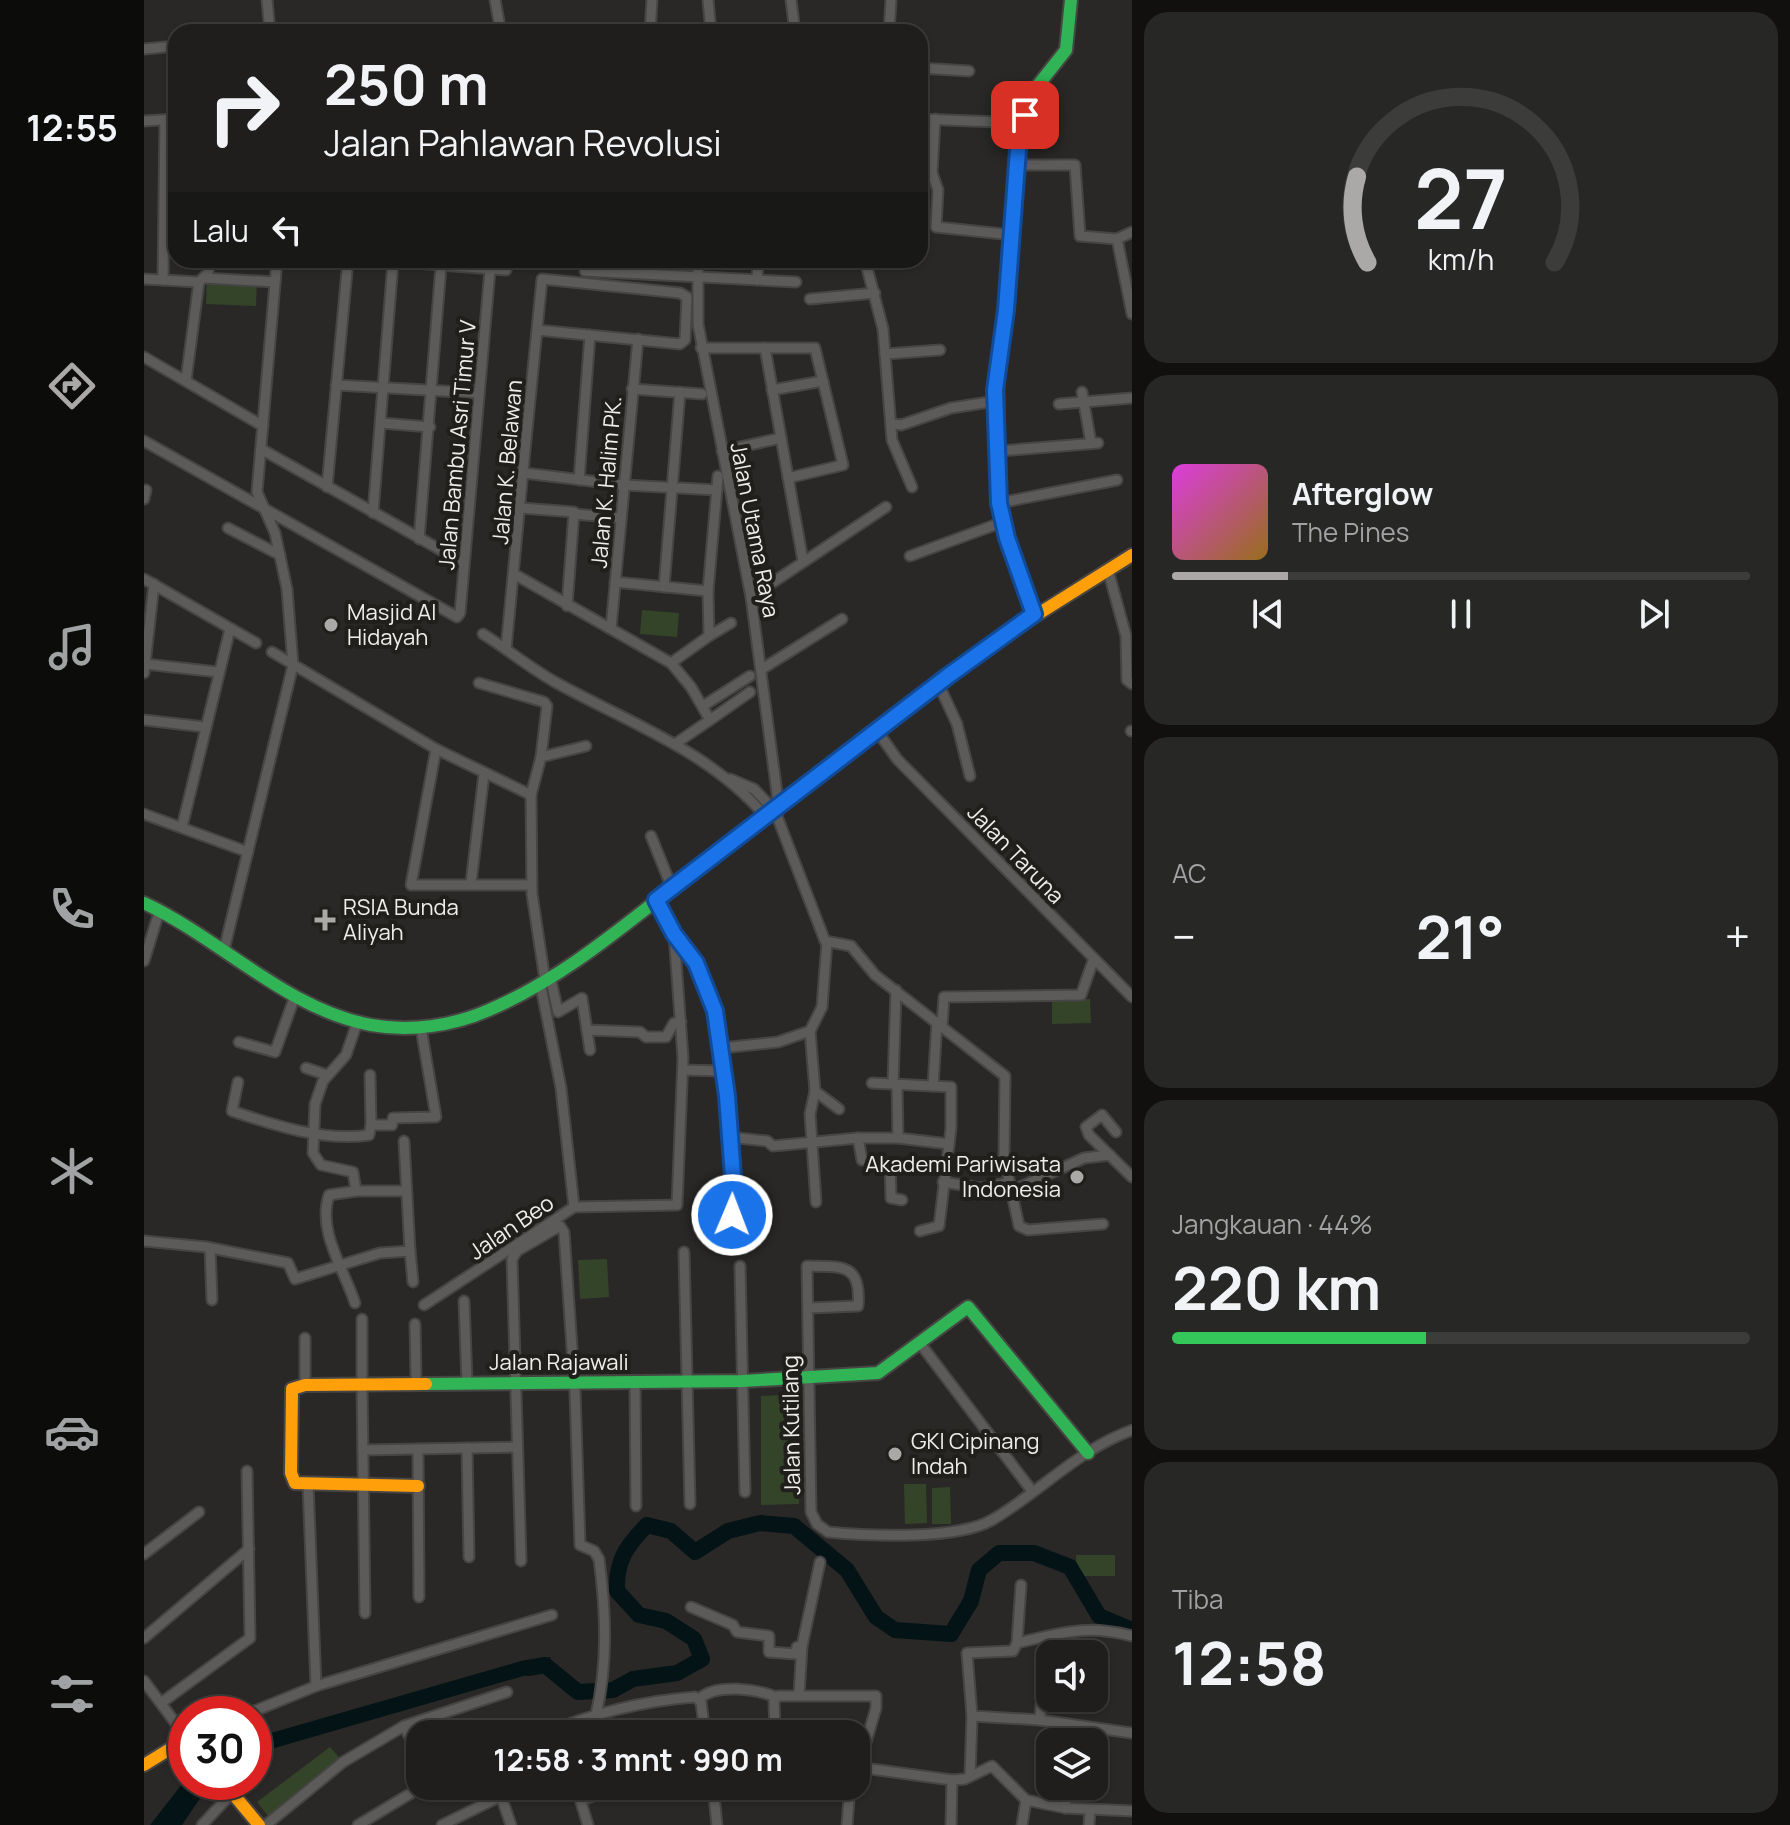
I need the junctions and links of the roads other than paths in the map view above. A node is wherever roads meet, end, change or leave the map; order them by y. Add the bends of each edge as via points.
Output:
1 (267, 0) edge
2 (495, 0) edge
3 (652, 0) edge
4 (708, 0) edge
5 (791, 0) edge
6 (891, 0) edge
7 (1071, 0) edge
8 (269, 24) edge
9 (500, 24) edge
10 (650, 24) edge
11 (710, 24) edge
12 (794, 24) edge
13 (890, 24) edge
14 (168, 47) edge
15 (144, 49) edge
16 (928, 68) edge
17 (969, 71) dead end
18 (928, 119) edge
19 (935, 119) junction
20 (168, 120) edge
21 (144, 121) edge
22 (1023, 123) junction
23 (1017, 165) junction
24 (928, 173) edge
25 (932, 173) junction
26 (168, 180) edge
27 (1132, 232) edge
28 (1013, 235) junction
29 (1117, 239) junction
30 (1121, 261) junction
31 (1132, 261) edge
32 (207, 268) edge
33 (276, 268) edge
34 (347, 268) edge
35 (393, 268) edge
36 (441, 268) edge
37 (466, 268) edge
38 (497, 268) edge
39 (585, 268) edge
40 (640, 268) edge
41 (698, 268) edge
42 (758, 268) edge
43 (867, 268) edge
44 (490, 270) junction
45 (640, 273) junction
46 (698, 276) junction
47 (144, 279) edge
48 (163, 280) junction
49 (202, 280) junction
50 (757, 280) junction
51 (275, 282) junction
52 (796, 282) dead end
53 (875, 293) junction
54 (810, 299) dead end
55 (1132, 314) edge
56 (537, 330) junction
57 (590, 335) junction
58 (638, 339) junction
59 (701, 348) junction
60 (765, 348) junction
61 (940, 350) dead end
62 (885, 354) junction
63 (144, 357) edge
64 (186, 380) junction
65 (823, 381) junction
66 (336, 385) junction
67 (383, 388) junction
68 (632, 389) junction
69 (433, 390) junction
70 (772, 390) junction
71 (680, 392) junction
72 (479, 393) junction
73 (702, 394) dead end
74 (1083, 397) junction
75 (1132, 398) edge
76 (996, 401) junction
77 (1059, 404) dead end
78 (381, 423) junction
79 (893, 424) junction
80 (263, 426) junction
81 (430, 427) junction
82 (781, 438) junction
83 (144, 441) edge
84 (261, 449) junction
85 (722, 451) junction
86 (999, 451) junction
87 (524, 473) junction
88 (718, 476) dead end
89 (788, 478) junction
90 (579, 480) junction
91 (1117, 480) dead end
92 (624, 485) junction
93 (327, 487) junction
94 (912, 487) dead end
95 (672, 489) junction
96 (717, 490) junction
97 (999, 503) junction
98 (886, 507) dead end
99 (521, 508) junction
100 (262, 509) junction
101 (373, 513) junction
102 (574, 513) junction
103 (621, 518) junction
104 (1003, 522) junction
105 (228, 528) dead end
106 (419, 539) junction
107 (280, 555) junction
108 (1132, 555) edge
109 (910, 556) dead end
110 (803, 561) junction
111 (464, 563) junction
112 (1108, 570) junction
113 (514, 574) junction
114 (144, 579) edge
115 (615, 582) junction
116 (154, 584) junction
117 (664, 587) junction
118 (708, 591) junction
119 (751, 597) junction
120 (567, 606) junction
121 (1034, 614) junction
122 (842, 619) dead end
123 (731, 623) dead end
124 (146, 628) edge
125 (611, 628) junction
126 (230, 629) junction
127 (483, 634) dead end
128 (708, 637) junction
129 (256, 643) dead end
130 (506, 649) junction
131 (272, 652) dead end
132 (671, 663) junction
133 (145, 664) edge
134 (293, 665) junction
135 (762, 669) junction
136 (218, 672) junction
137 (144, 673) edge
138 (750, 676) dead end
139 (479, 683) dead end
140 (938, 683) junction
141 (1132, 684) edge
142 (750, 692) dead end
143 (703, 706) junction
144 (144, 720) edge
145 (710, 720) junction
146 (205, 727) junction
147 (878, 732) junction
148 (675, 744) junction
149 (586, 746) dead end
150 (436, 749) junction
151 (541, 757) junction
152 (484, 774) junction
153 (970, 776) dead end
154 (531, 795) junction
155 (773, 812) junction
156 (144, 814) edge
157 (182, 827) junction
158 (651, 836) dead end
159 (248, 852) junction
160 (471, 883) junction
161 (531, 885) junction
162 (672, 888) junction
163 (656, 900) junction
164 (144, 903) edge
165 (160, 909) junction
166 (674, 934) junction
167 (827, 942) junction
168 (225, 946) junction
169 (144, 961) edge
170 (1093, 961) junction
171 (545, 979) junction
172 (896, 990) junction
173 (295, 996) junction
174 (1132, 997) edge
175 (681, 1022) junction
176 (357, 1023) junction
177 (940, 1024) junction
178 (421, 1028) junction
179 (587, 1030) junction
180 (810, 1031) junction
181 (239, 1042) dead end
182 (722, 1048) junction
183 (590, 1050) dead end
184 (306, 1068) dead end
185 (683, 1070) junction
186 (724, 1071) junction
187 (327, 1075) junction
188 (370, 1075) dead end
189 (238, 1082) dead end
190 (872, 1083) dead end
191 (895, 1084) junction
192 (933, 1086) junction
193 (815, 1091) junction
194 (839, 1109) dead end
195 (371, 1125) junction
196 (1116, 1132) dead end
197 (314, 1133) junction
198 (729, 1137) junction
199 (858, 1138) junction
200 (898, 1138) junction
201 (404, 1141) dead end
202 (814, 1144) junction
203 (949, 1144) junction
204 (1110, 1155) junction
205 (1132, 1177) edge
206 (943, 1182) junction
207 (1008, 1188) junction
208 (356, 1191) junction
209 (406, 1191) junction
210 (902, 1200) dead end
211 (816, 1202) dead end
212 (574, 1207) junction
213 (732, 1215) dead end
214 (1103, 1224) dead end
215 (920, 1231) dead end
216 (144, 1241) edge
217 (210, 1248) junction
218 (410, 1251) junction
219 (684, 1252) dead end
220 (341, 1266) junction
221 (740, 1266) dead end
222 (413, 1282) dead end
223 (212, 1300) dead end
224 (464, 1301) dead end
225 (355, 1303) dead end
226 (424, 1305) dead end
227 (808, 1308) junction
228 (362, 1319) dead end
229 (415, 1324) dead end
230 (305, 1338) dead end
231 (919, 1342) junction
232 (808, 1378) junction
233 (416, 1381) junction
234 (743, 1381) junction
235 (305, 1382) junction
236 (362, 1382) junction
237 (467, 1382) junction
238 (516, 1382) junction
239 (686, 1382) junction
240 (635, 1383) junction
241 (575, 1384) junction
242 (1132, 1430) edge
243 (517, 1447) junction
244 (467, 1448) junction
245 (418, 1449) junction
246 (363, 1450) junction
247 (1088, 1453) junction
248 (247, 1471) dead end
249 (308, 1484) junction
250 (363, 1484) junction
251 (418, 1486) junction
252 (1032, 1491) junction
253 (745, 1492) dead end
254 (690, 1504) dead end
255 (636, 1506) dead end
256 (199, 1512) dead end
257 (249, 1549) junction
258 (144, 1554) edge
259 (469, 1557) dead end
260 (521, 1561) dead end
261 (820, 1562) dead end
262 (1021, 1585) dead end
263 (419, 1597) dead end
264 (691, 1607) dead end
265 (365, 1613) dead end
266 (552, 1615) dead end
267 (1132, 1636) edge
268 (144, 1638) edge
269 (1017, 1643) junction
270 (802, 1646) junction
271 (144, 1681) edge
272 (316, 1686) junction
273 (507, 1692) dead end
274 (799, 1695) junction
275 (776, 1697) junction
276 (698, 1698) junction
277 (161, 1703) junction
278 (272, 1704) edge
279 (1041, 1712) edge
280 (168, 1713) edge
281 (596, 1715) junction
282 (972, 1716) junction
283 (584, 1720) edge
284 (702, 1720) edge
285 (775, 1720) edge
286 (1040, 1720) junction
287 (870, 1722) edge
288 (404, 1726) junction
289 (406, 1730) edge
290 (1132, 1733) edge
291 (168, 1750) edge
292 (144, 1765) edge
293 (870, 1768) edge
294 (970, 1776) junction
295 (952, 1780) junction
296 (406, 1796) edge
297 (225, 1800) edge
298 (238, 1800) edge
299 (493, 1800) edge
300 (502, 1800) edge
301 (581, 1800) edge
302 (714, 1800) edge
303 (849, 1800) edge
304 (1026, 1800) junction
305 (1066, 1800) edge
306 (1065, 1808) junction
307 (1090, 1810) junction
308 (1132, 1811) edge
309 (202, 1825) edge
310 (259, 1825) edge
311 (266, 1825) edge
312 (358, 1825) edge
313 (442, 1825) edge
314 (511, 1825) edge
315 (588, 1825) edge
316 (717, 1825) edge
317 (847, 1825) edge
318 (951, 1825) edge
319 (1022, 1825) edge
320 (1089, 1825) edge

1 - 8 street
2 - 9 street
3 - 10 street
4 - 11 street
5 - 12 street
6 - 13 street
7 - 22 street via 1064,56 1035,89
14 - 15 street
16 - 17 street
18 - 19 street
19 - 22 street
19 - 25 street
20 - 21 street
22 - 23 street
23 - 28 street
23 - 29 street via 1075,165 1080,236
24 - 25 street
25 - 28 street via 938,190 936,227
26 - 48 street
27 - 29 street
28 - 76 street
29 - 30 street
30 - 31 street
30 - 55 street
32 - 49 street
33 - 51 street
34 - 66 street
35 - 67 street
36 - 69 street
37 - 44 street
38 - 44 street
39 - 45 street
40 - 45 street
41 - 46 street, Jalan Utama Raya
42 - 50 street
43 - 53 street
44 - 72 street, Jalan Bambu Asri Timur V
45 - 46 street
46 - 50 street
46 - 59 street, Jalan Utama Raya
47 - 48 street
48 - 49 street
49 - 51 street
49 - 64 street
50 - 52 street
51 - 80 street
53 - 54 street
53 - 62 street
56 - 57 street
56 - 58 street, Jalan K. Belawan via 542,279 687,297 683,343
56 - 87 street, Jalan K. Belawan
57 - 58 street
57 - 90 street
58 - 68 street, Jalan K. Halim PK.
59 - 60 street
59 - 85 street, Jalan Utama Raya
60 - 65 street via 815,348
60 - 70 street
61 - 62 street
62 - 79 street
63 - 64 street
64 - 80 street
65 - 70 street
65 - 89 street via 843,465
66 - 67 street
66 - 93 street
67 - 69 street
67 - 78 street
68 - 71 street
68 - 92 street, Jalan K. Halim PK.
69 - 72 street
69 - 81 street
70 - 82 street
71 - 73 street
71 - 95 street
72 - 111 street, Jalan Bambu Asri Timur V
74 - 75 street
74 - 77 street
74 - 86 street via 1094,443
76 - 79 street
76 - 86 street
78 - 81 street
78 - 101 street
79 - 94 street via 892,440
80 - 84 street
81 - 106 street
82 - 85 street
82 - 89 street
83 - 100 street
84 - 93 street
84 - 100 street via 257,492
85 - 119 street, Jalan Utama Raya
86 - 97 street
87 - 90 street
87 - 99 street, Jalan K. Belawan
88 - 96 street
89 - 110 street
90 - 92 street
91 - 97 street
92 - 95 street
92 - 103 street, Jalan K. Halim PK.
93 - 101 street
95 - 96 street
95 - 117 street
96 - 118 street
97 - 104 street
98 - 110 street
99 - 102 street
99 - 113 street, Jalan K. Belawan
100 - 107 street
100 - 111 street, Jalan Bambu Asri Timur V via 452,617 460,613
101 - 106 street
102 - 103 street
102 - 120 street
103 - 115 street, Jalan K. Halim PK.
104 - 109 street
104 - 121 street
105 - 107 street
106 - 111 street
107 - 134 street
108 - 112 street
110 - 119 street
112 - 121 street
112 - 141 street via 1126,636 1127,680
113 - 120 street
113 - 130 street, Jalan K. Belawan
114 - 116 street
115 - 117 street
115 - 125 street, Jalan K. Halim PK.
116 - 124 street
116 - 126 street
117 - 118 street
118 - 128 street
119 - 135 street, Jalan Utama Raya
120 - 125 street
121 - 140 street
122 - 135 street
123 - 128 street
124 - 133 street
125 - 132 street
126 - 129 street
126 - 136 street
127 - 130 street
128 - 132 street
130 - 148 street via 554,681
131 - 134 street
132 - 143 street
133 - 136 street
133 - 137 street
134 - 150 street
134 - 159 street
135 - 155 street, Jalan Utama Raya
136 - 146 street
138 - 143 street
139 - 151 street via 546,704
140 - 147 street
140 - 153 street via 957,724
142 - 145 street
143 - 145 street
144 - 146 street
145 - 148 street
146 - 157 street
147 - 155 street
147 - 170 street, Jalan Taruna via 897,759
148 - 155 street via 754,789
149 - 151 street
150 - 152 street
150 - 160 street via 409,880 415,886
151 - 154 street
152 - 154 street
152 - 160 street
154 - 161 street
155 - 162 street
155 - 167 street
156 - 157 street
157 - 159 street
158 - 162 street
159 - 168 street
160 - 161 street
161 - 171 street
162 - 163 street
163 - 166 street
163 - 171 street
164 - 165 street
165 - 168 street
165 - 169 street
166 - 175 street
166 - 182 street via 696,963 715,1011
167 - 172 street via 851,946 863,965
167 - 180 street via 822,1007
168 - 173 street
170 - 174 street, Jalan Taruna
170 - 177 street via 1081,995 944,997
171 - 178 street via 490,1010
171 - 179 street via 558,1012 582,998
171 - 212 street, Jalan Beo
172 - 177 street
172 - 191 street
173 - 176 street via 333,1018
173 - 181 street via 275,1052
175 - 179 street via 674,1023 666,1037
175 - 185 street
176 - 178 street
176 - 187 street via 344,1059
177 - 192 street
177 - 207 street via 1005,1076
178 - 195 street via 436,1117 393,1118 392,1125
179 - 183 street
180 - 182 street via 784,1041
180 - 193 street
182 - 186 street
184 - 187 street
185 - 186 street
185 - 212 street via 676,1206
186 - 198 street
187 - 197 street via 315,1104
188 - 195 street
189 - 197 street via 232,1111
190 - 191 street
191 - 192 street
191 - 200 street
192 - 203 street via 951,1087
193 - 194 street
193 - 202 street via 810,1114
195 - 197 street via 369,1135 349,1139
196 - 204 street via 1102,1115 1086,1127
197 - 208 street via 317,1161 353,1172
198 - 202 street via 773,1146
198 - 213 street
199 - 200 street
199 - 202 street
199 - 210 street via 862,1160 890,1163 891,1198
200 - 203 street
201 - 209 street
202 - 211 street
203 - 206 street
204 - 205 street
204 - 207 street via 1084,1158
206 - 207 street
206 - 215 street via 939,1226
207 - 214 street via 1017,1224 1024,1230
208 - 209 street
208 - 220 street via 329,1195 324,1210
209 - 218 street
212 - 226 street, Jalan Beo
216 - 217 street
217 - 220 street via 288,1263 295,1279
217 - 223 street
218 - 220 street via 380,1253
218 - 222 street
219 - 239 street
220 - 225 street
221 - 234 street
224 - 237 street
227 - 227 street, Jalan Kutilang via 854,1308 859,1302 857,1280 845,1267 807,1266
227 - 232 street, Jalan Kutilang
228 - 236 street
229 - 233 street
230 - 235 street
231 - 232 street, Jalan Rajawali via 878,1373
231 - 247 street, Jalan Rajawali via 968,1307
231 - 252 street
232 - 234 street, Jalan Rajawali
232 - 252 street, Jalan Kutilang via 811,1512 828,1532 962,1532 992,1520
233 - 236 street, Jalan Rajawali
233 - 237 street, Jalan Rajawali
234 - 239 street, Jalan Rajawali
234 - 253 street
235 - 236 street, Jalan Rajawali
235 - 249 street via 291,1392 291,1473 295,1483
236 - 246 street
237 - 238 street, Jalan Rajawali
238 - 241 street, Jalan Rajawali
238 - 241 street, Jalan Beo via 512,1259 556,1227 563,1229
238 - 243 street
239 - 240 street, Jalan Rajawali
239 - 254 street
240 - 241 street, Jalan Rajawali
240 - 255 street
241 - 281 street via 580,1545 599,1559 606,1619
242 - 247 street, Jalan Kutilang
243 - 244 street
243 - 260 street
244 - 245 street
244 - 259 street
245 - 246 street
245 - 251 street
246 - 250 street
247 - 252 street, Jalan Kutilang
248 - 257 street
249 - 250 street
249 - 272 street
250 - 251 street
250 - 265 street
251 - 263 street
256 - 258 street
257 - 268 street
257 - 277 street via 250,1638
261 - 270 street
262 - 269 street
264 - 270 street via 733,1625 737,1632 769,1636 769,1652 796,1654
266 - 272 street
267 - 269 street via 1071,1629
269 - 282 street via 1013,1651 968,1652
270 - 274 street
271 - 277 street
272 - 278 street
273 - 288 street
274 - 275 street
274 - 287 street via 877,1696
275 - 276 street via 720,1690
275 - 285 street
276 - 281 street via 652,1700
276 - 284 street
277 - 280 street
279 - 286 street
281 - 283 street
282 - 286 street
282 - 294 street
286 - 290 street
288 - 289 street
288 - 311 street via 343,1762
291 - 292 street
293 - 295 street
294 - 295 street
294 - 304 street via 994,1767
295 - 318 street
296 - 312 street
297 - 309 street
298 - 310 street
299 - 313 street
300 - 314 street
301 - 315 street
302 - 316 street
303 - 317 street
304 - 306 street
304 - 319 street
305 - 306 street
306 - 307 street
307 - 308 street
307 - 320 street

